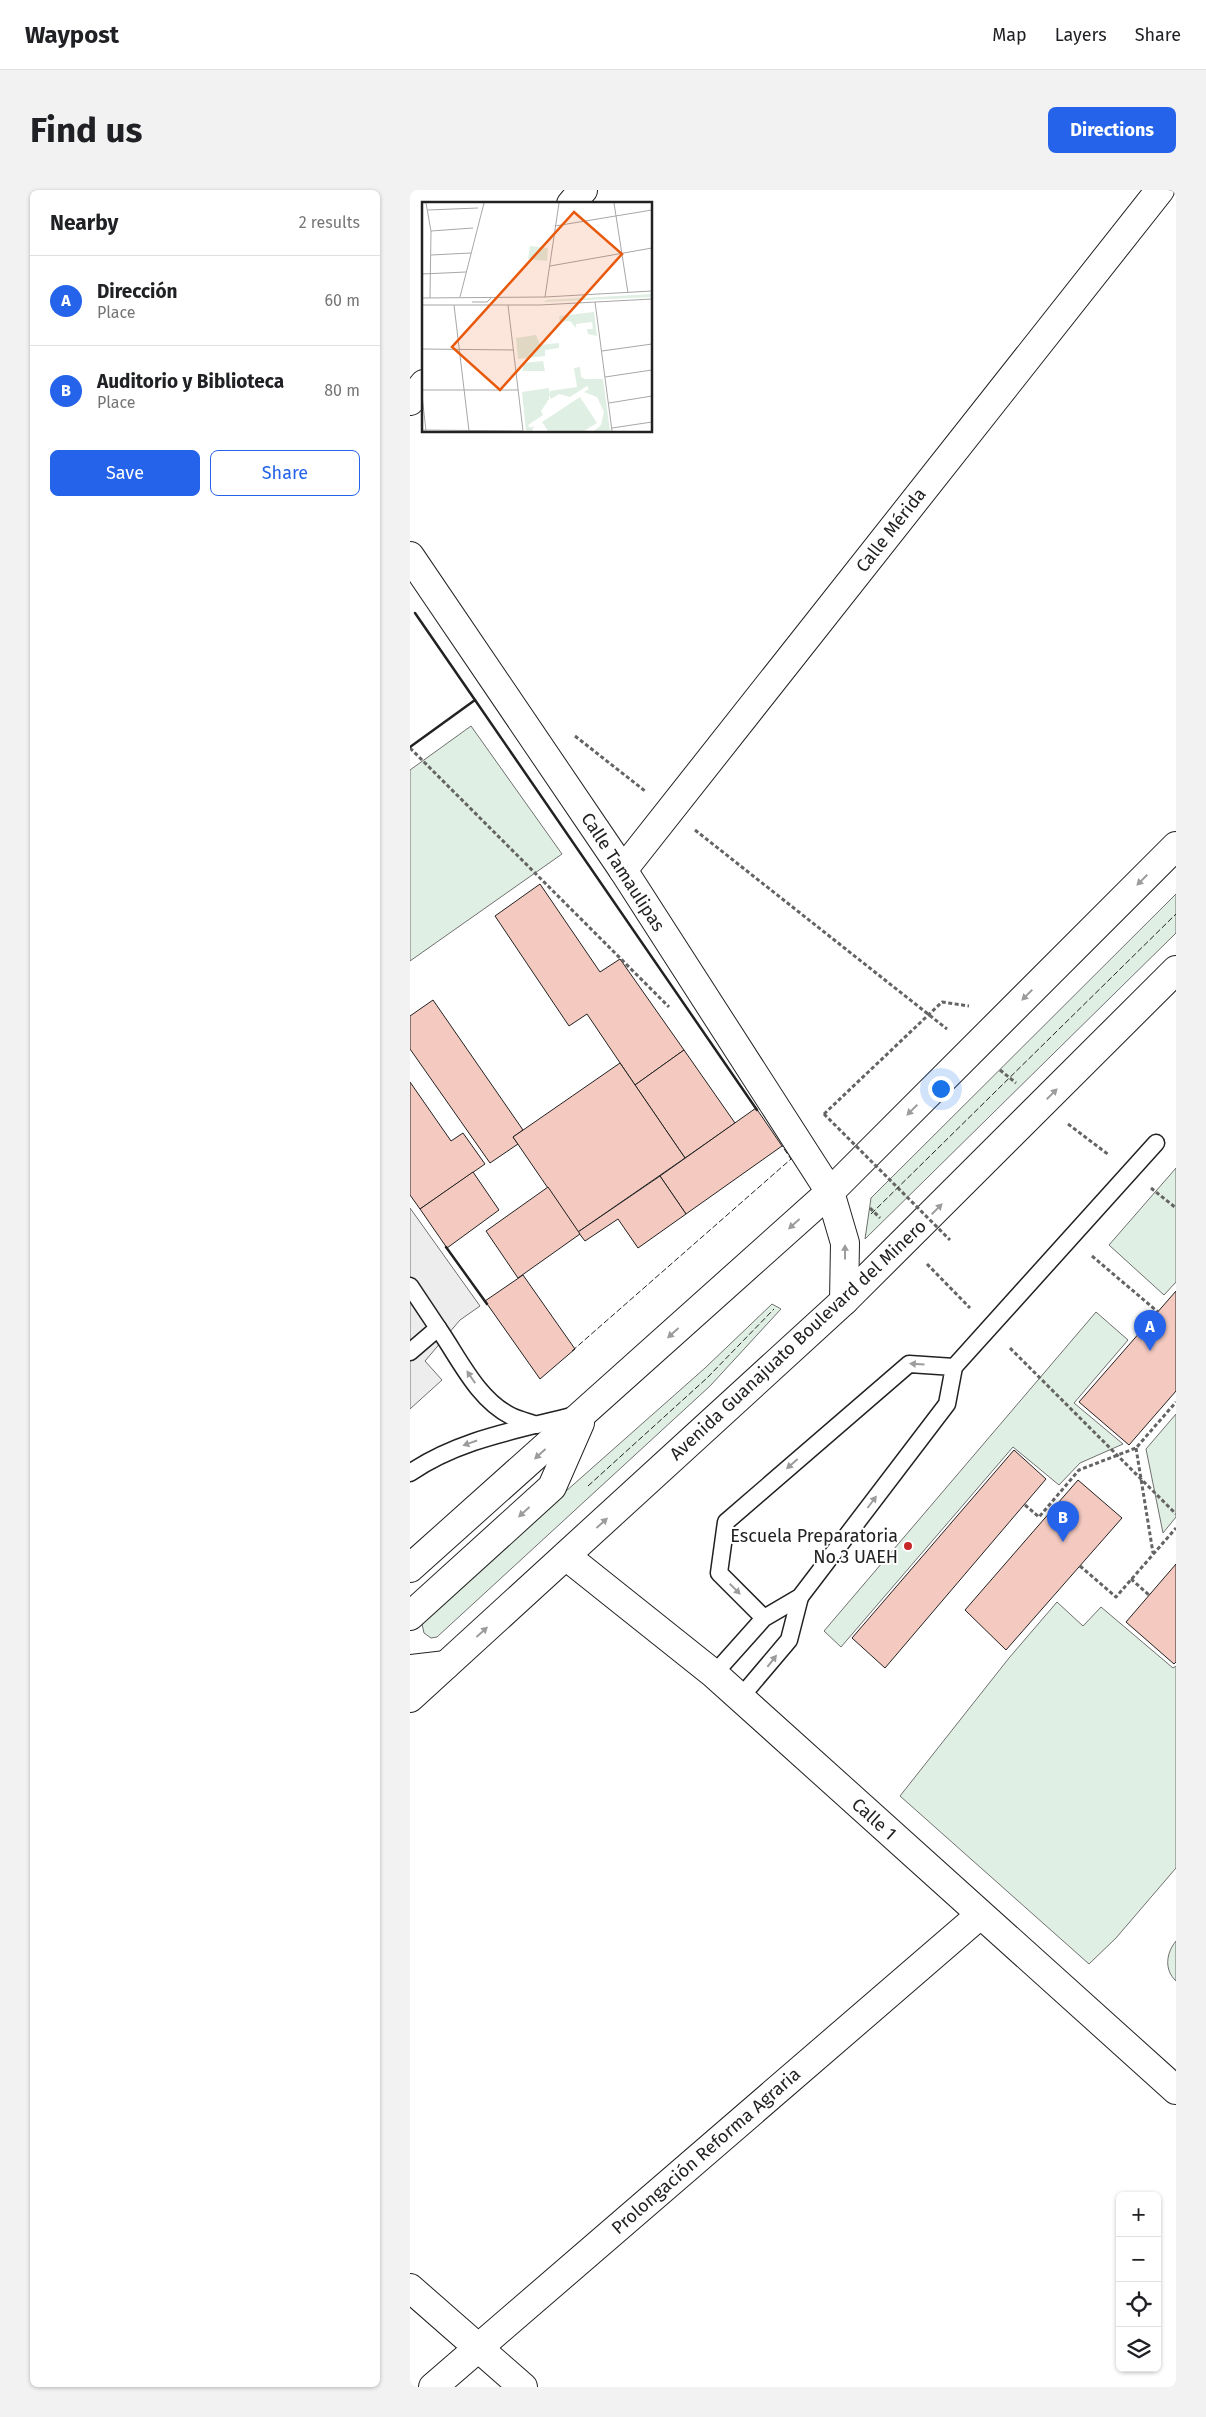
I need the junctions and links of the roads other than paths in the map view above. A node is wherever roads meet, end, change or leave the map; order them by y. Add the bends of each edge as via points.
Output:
1 (582, 190) edge
2 (1160, 190) edge
3 (573, 202) edge
4 (422, 386) edge
5 (410, 401) edge
6 (410, 556) edge
7 (1176, 846) edge
8 (623, 870) junction
9 (1176, 970) edge
10 (1156, 1143) dead end
11 (830, 1192) junction
12 (410, 1286) edge
13 (844, 1301) junction
14 (438, 1328) junction
15 (410, 1352) edge
16 (954, 1367) junction
17 (585, 1413) junction
18 (537, 1425) junction
19 (410, 1473) edge
20 (566, 1556) junction
21 (410, 1568) edge
22 (800, 1597) junction
23 (410, 1616) edge
24 (764, 1618) junction
25 (422, 1663) edge
26 (714, 1674) junction
27 (410, 1698) edge
28 (740, 1698) junction
29 (980, 1916) junction
30 (1176, 2090) edge
31 (410, 2288) edge
32 (477, 2347) junction
33 (433, 2387) edge
34 (523, 2387) edge

1 - 3 street
2 - 8 street, Calle Mérida
4 - 5 street
6 - 8 street, Calle Tamaulipas
7 -> 11 street
8 - 11 street, Calle Tamaulipas
13 -> 9 street, Avenida Guanajuato Boulevard del Minero
10 - 16 lane
13 -> 11 street, Calle Tamaulipas via 845,1243
11 -> 17 street
12 - 14 lane
20 -> 13 street, Avenida Guanajuato Boulevard del Minero
14 - 15 lane
18 -> 14 lane via 512,1417 482,1393
22 -> 16 lane via 947,1404
16 -> 24 lane via 909,1364 726,1522 719,1573
17 - 18 lane
17 -> 21 street
17 -> 23 street via 552,1487
18 -> 19 lane via 451,1450
25 -> 20 street, Avenida Guanajuato Boulevard del Minero
20 - 26 street, Calle 1
22 - 24 lane
28 -> 22 lane via 789,1640
24 - 26 lane
25 - 27 street, Avenida Guanajuato Boulevard del Minero
26 - 28 street, Calle 1
28 - 29 street, Calle 1
29 - 30 street, Calle 1
29 - 32 street, Prolongación Reforma Agraria
31 - 32 street
32 - 33 street, Prolongación Reforma Agraria
32 - 34 street

